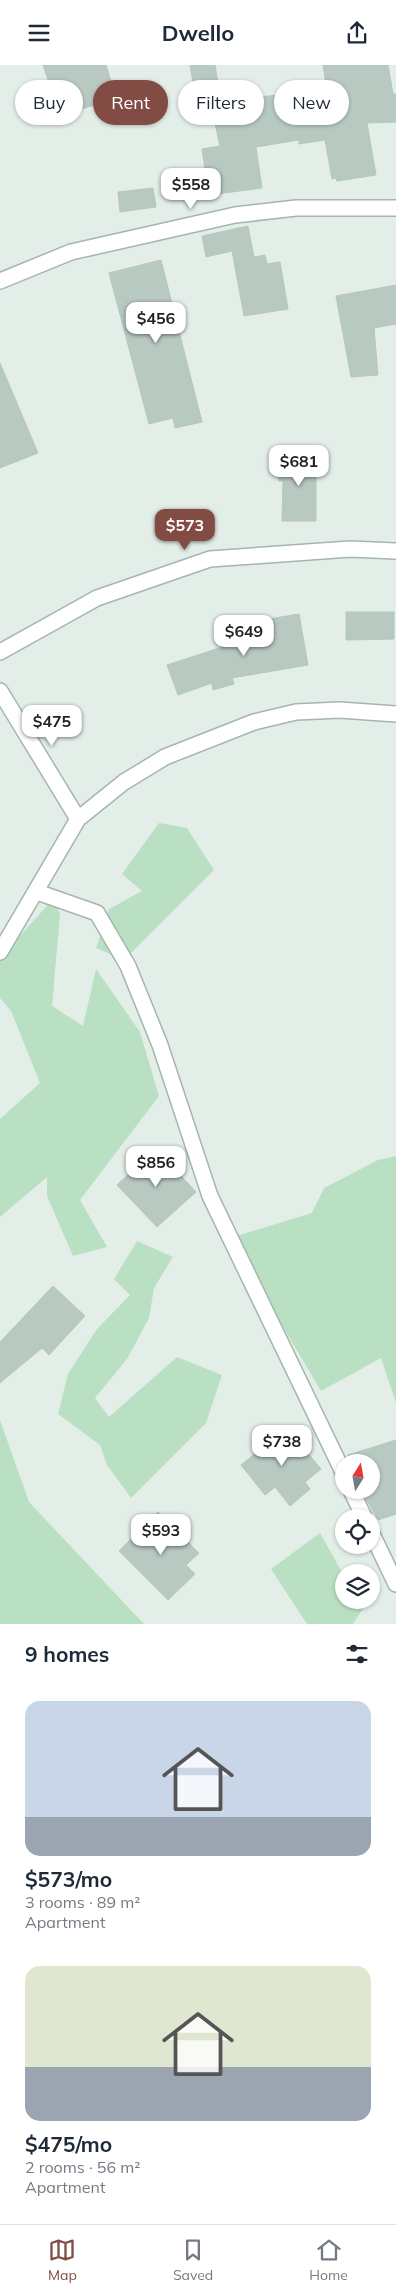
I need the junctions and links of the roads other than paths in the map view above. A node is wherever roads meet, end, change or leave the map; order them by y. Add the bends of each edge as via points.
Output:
1 (396, 208) edge
2 (0, 281) edge
3 (396, 551) edge
4 (0, 652) edge
5 (0, 691) edge
6 (396, 715) edge
7 (78, 819) junction
8 (37, 892) junction
9 (0, 952) edge
10 (335, 1455) edge
11 (380, 1551) edge
12 (396, 1584) edge

1 - 2 street via 296,208 234,215 71,252
3 - 4 street via 350,549 210,559 97,598
5 - 7 street
6 - 7 street via 340,710 296,712 254,722 165,757 124,782
7 - 8 street
8 - 9 street
8 - 10 street via 97,913 128,966 160,1045 210,1195
11 - 12 street

